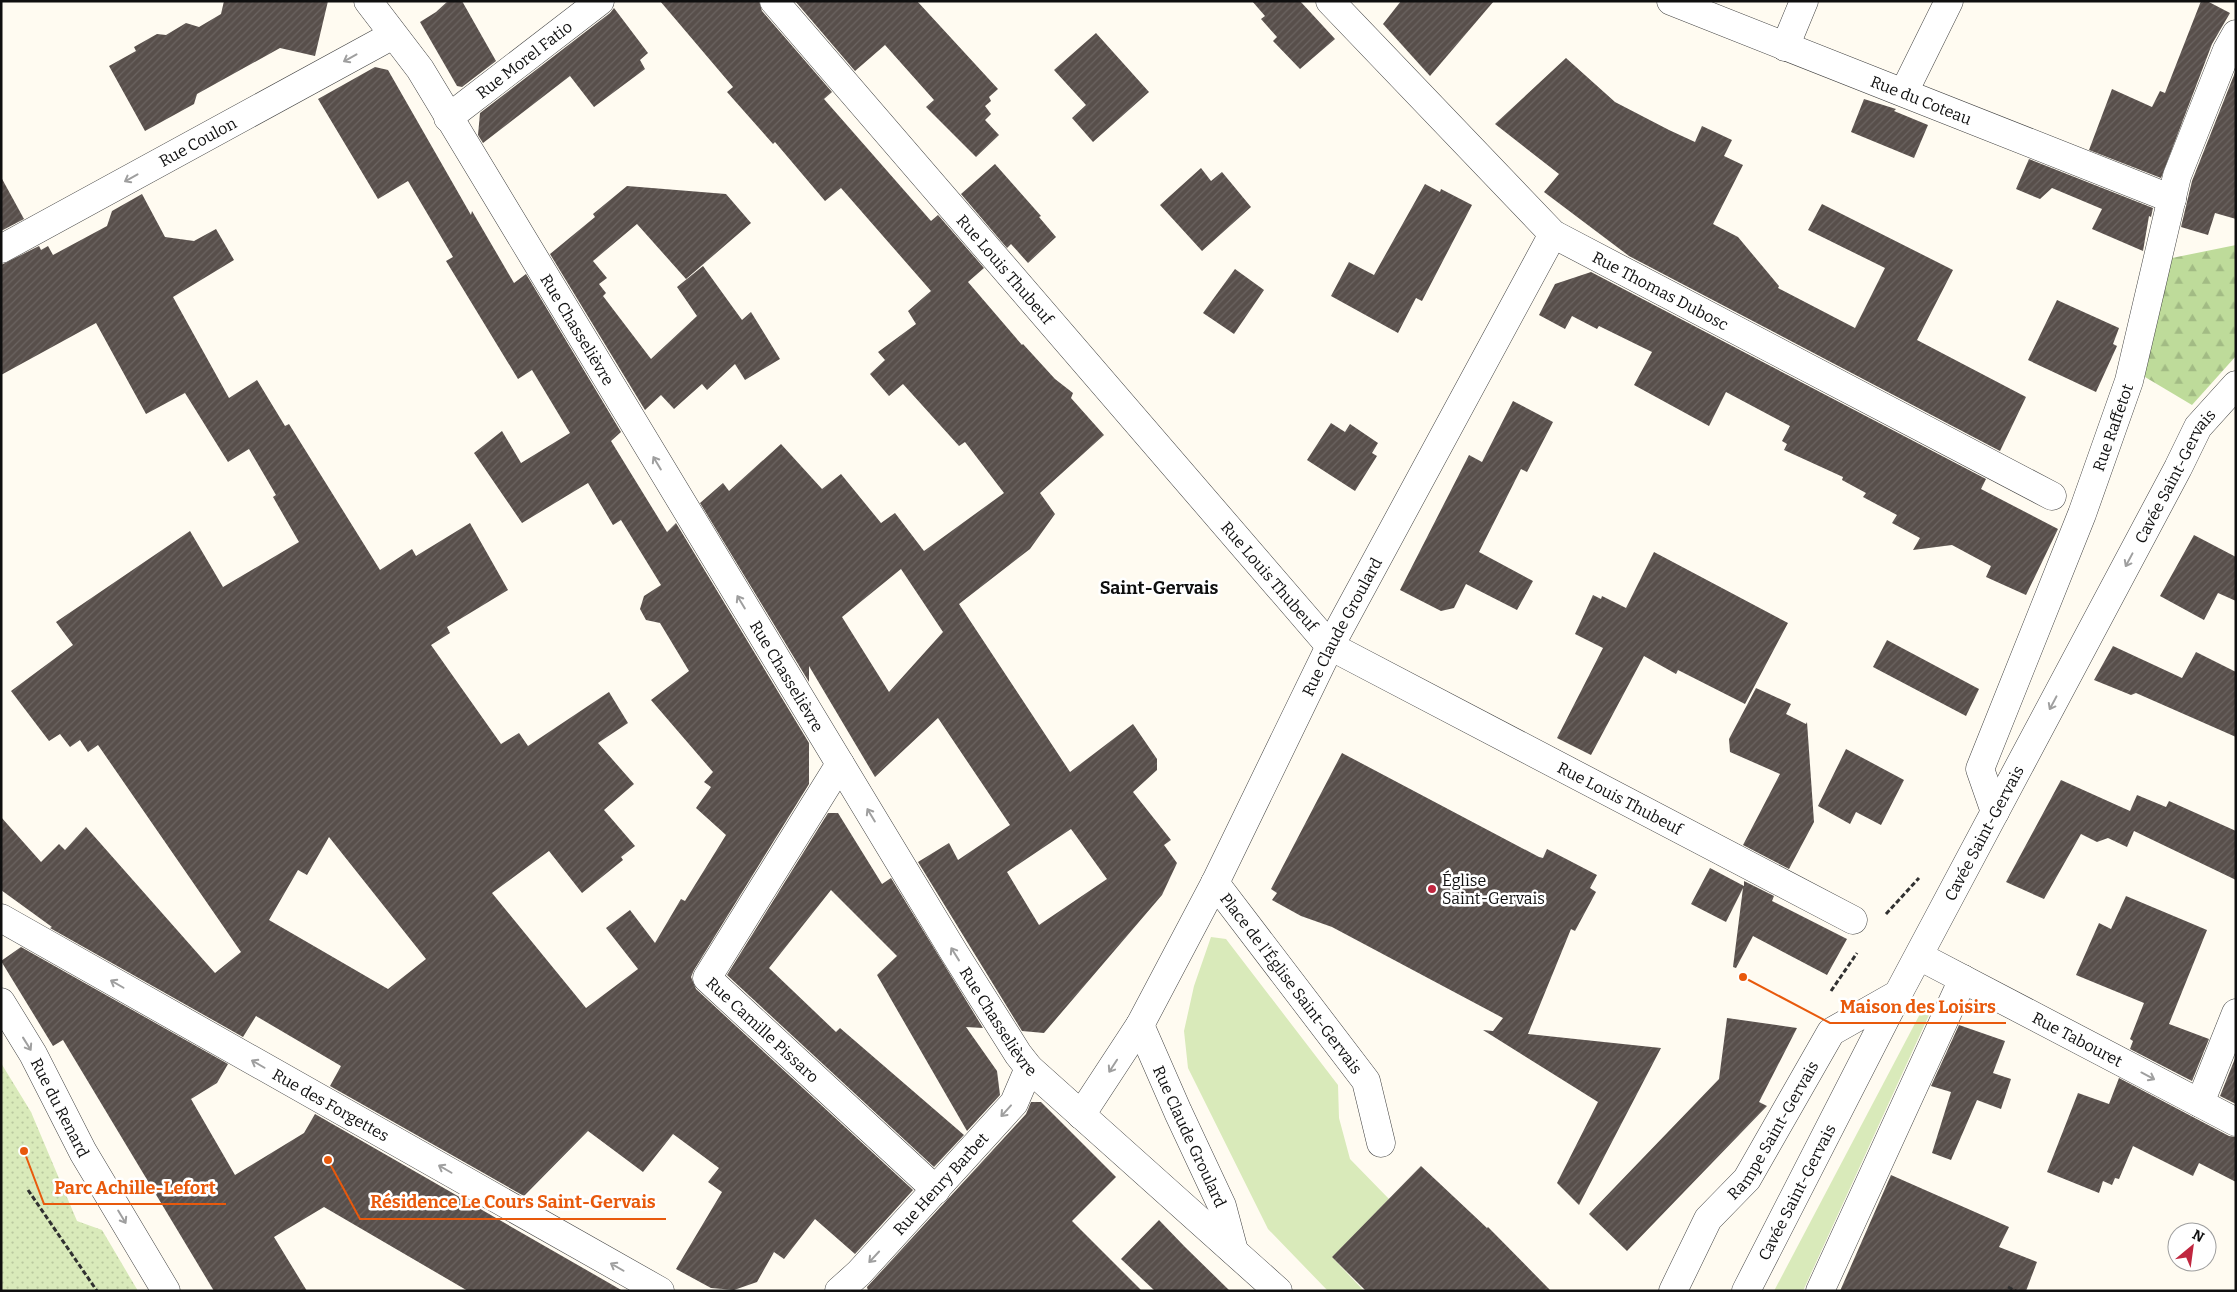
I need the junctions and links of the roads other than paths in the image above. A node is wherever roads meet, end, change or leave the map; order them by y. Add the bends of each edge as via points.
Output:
1 (368, 1) edge
2 (600, 1) edge
3 (774, 1) edge
4 (1330, 1) edge
5 (1671, 1) edge
6 (1804, 1) edge
7 (1949, 1) edge
8 (2236, 34) edge
9 (393, 35) junction
10 (1785, 47) junction
11 (1904, 92) junction
12 (448, 118) junction
13 (2172, 198) junction
14 (1554, 234) junction
15 (1, 249) edge
16 (2236, 385) edge
17 (2052, 496) dead end
18 (1330, 646) junction
19 (840, 764) junction
20 (1995, 812) junction
21 (1216, 883) junction
22 (1, 918) edge
23 (1862, 925) road end
24 (1919, 956) junction
25 (1963, 979) junction
26 (1898, 994) junction
27 (1, 1002) edge
28 (2236, 1014) edge
29 (1140, 1025) junction
30 (1029, 1068) junction
31 (2200, 1103) junction
32 (1081, 1116) junction
33 (2236, 1122) edge
34 (1380, 1142) dead end
35 (936, 1190) junction
36 (1234, 1251) junction
37 (166, 1291) edge
38 (660, 1291) edge
39 (839, 1291) edge
40 (1278, 1291) edge
41 (1672, 1291) edge
42 (1746, 1291) edge
43 (1820, 1291) edge

1 - 9 street, Rue Chasselièvre
2 - 12 street, Rue Morel Fatio
3 - 18 street, Rue Louis Thubeuf
4 - 14 street, Rue Thomas Dubosc
5 - 10 street, Rue du Coteau
6 - 10 street
7 - 11 street
8 - 13 street, Rue Raffetot via 2177,176
9 - 12 street, Rue Chasselièvre via 420,69
9 -> 15 street, Rue Coulon
10 - 11 street, Rue du Coteau
11 - 13 street, Rue du Coteau
19 -> 12 street, Rue Chasselièvre
13 - 20 street, Rue Raffetot via 2129,381 2082,514 1980,769
14 - 17 street, Rue Thomas Dubosc
14 - 18 street, Rue Claude Groulard
16 -> 20 street, Cavée Saint-Gervais via 2198,427
18 - 21 street, Rue Claude Groulard
18 - 23 street, Rue Louis Thubeuf
30 -> 19 street, Rue Chasselièvre via 955,954
19 - 35 street, Rue Camille Pissaro via 707,978
20 - 24 street, Cavée Saint-Gervais
21 - 29 street, Rue Claude Groulard
21 - 34 street, Place de l'Église Saint-Gervais via 1366,1081
38 -> 22 street, Rue des Forgettes
24 - 25 street, Rue Tabouret
24 - 26 street, Cavée Saint-Gervais
25 -> 31 street, Rue Tabouret
25 - 43 street
26 - 41 street, Rampe Saint-Gervais via 1831,1032 1747,1180 1708,1219
26 - 42 street, Cavée Saint-Gervais
27 -> 37 street, Rue du Renard
28 - 31 street
29 -> 32 street, Rue Claude Groulard
29 - 36 street, Rue Claude Groulard via 1222,1206
30 - 32 street, Rue Chasselièvre
30 -> 35 street, Rue Henry Barbet via 1014,1103
31 - 33 street, Rue Tabouret
32 - 36 street, Rue Chasselièvre
35 -> 39 street, Rue Henry Barbet
36 - 40 street, Rue Chasselièvre

